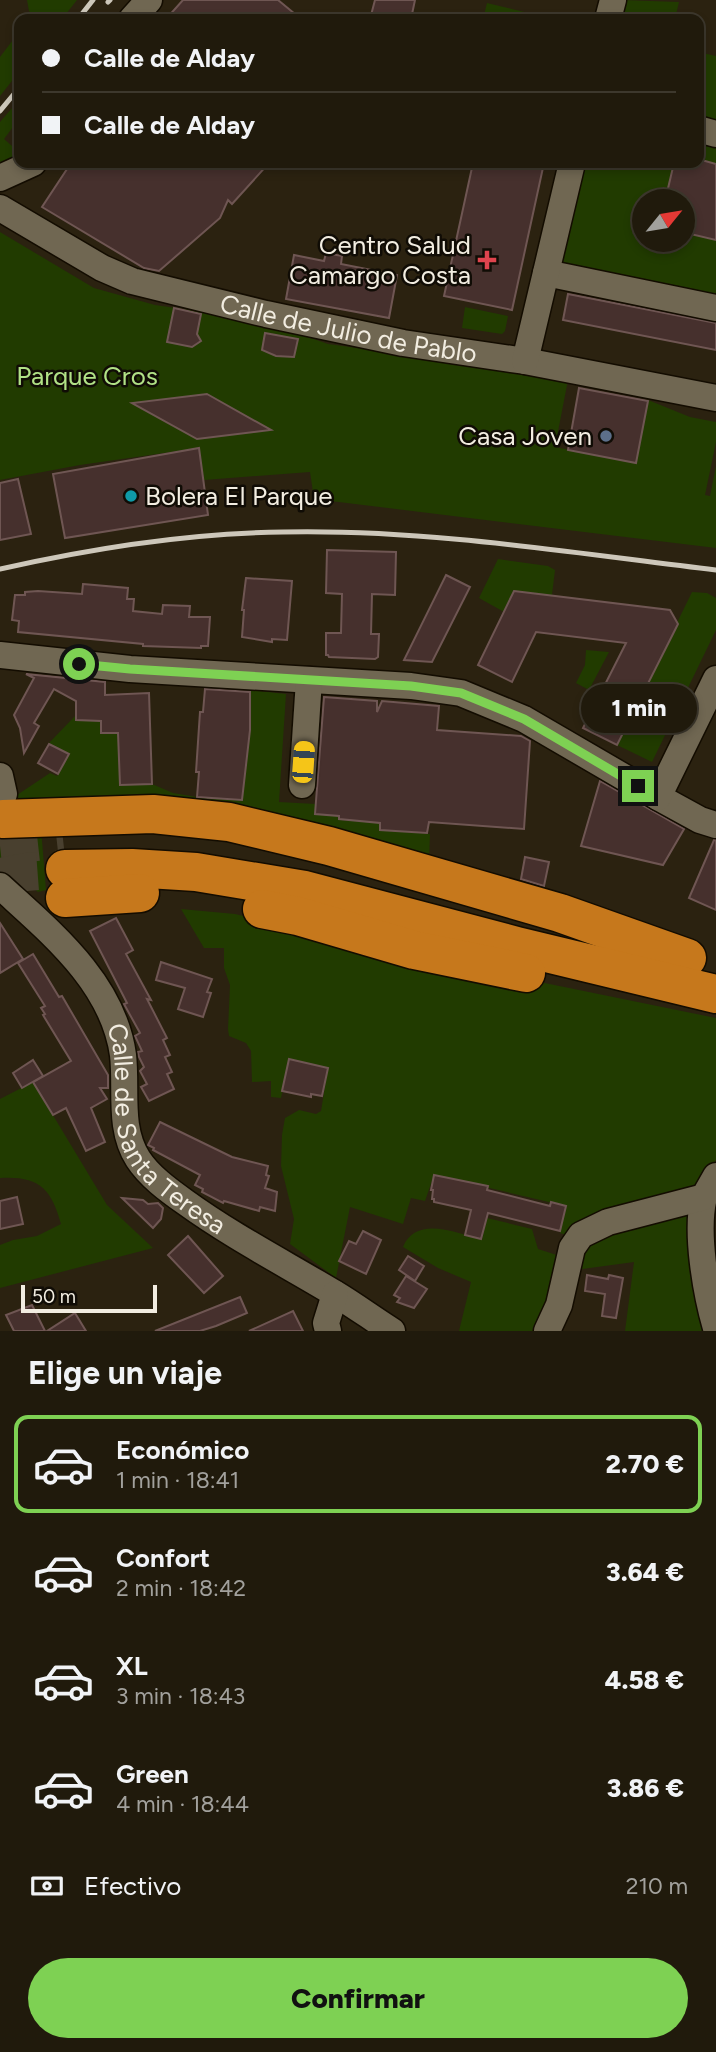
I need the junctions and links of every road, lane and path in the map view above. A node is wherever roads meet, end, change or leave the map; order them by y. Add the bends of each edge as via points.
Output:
1 (149, 0) edge
2 (136, 14) edge
3 (22, 168) edge
4 (571, 168) edge
5 (0, 178) edge
6 (0, 208) edge
7 (546, 273) junction
8 (716, 307) edge
9 (525, 361) junction
10 (716, 398) edge
11 (2, 659) edge
12 (716, 679) edge
13 (309, 680) junction
14 (0, 776) edge
15 (302, 785) dead end
16 (658, 797) junction
17 (1, 814) edge
18 (716, 825) edge
19 (69, 876) junction
20 (0, 886) edge
21 (10, 906) edge
22 (60, 942) junction
23 (701, 961) edge
24 (716, 994) edge
25 (716, 1008) edge
26 (710, 1186) edge
27 (335, 1294) junction
28 (716, 1328) edge
29 (328, 1331) edge
30 (392, 1331) edge
31 (547, 1331) edge

1 - 2 street
3 - 5 street
4 - 7 street
6 - 9 street, Calle de Julio de Pablo via 132,281 403,343
7 - 8 street
7 - 9 street
9 - 10 street, Calle de Julio de Pablo
11 - 13 street
12 - 16 street
13 - 15 street
13 - 16 street via 461,693 524,719
14 - 17 street via 4,794
16 - 18 street
17 - 23 highway via 153,814 229,822 560,913
19 - 21 street
19 - 22 street via 69,906 60,918
19 - 23 highway via 118,838 191,843 244,851 524,922
19 - 24 highway via 132,868 195,872 305,890
19 - 25 highway via 134,893 238,904 298,916 414,950
20 - 21 street, Calle de Santa Teresa
21 - 22 street, Calle de Santa Teresa
22 - 27 street, Calle de Santa Teresa via 87,972 119,1036 127,1132 138,1160 204,1216
26 - 28 street via 699,1215
26 - 31 street via 581,1235 572,1248 559,1305
27 - 29 street
27 - 30 street, Calle de Santa Teresa

